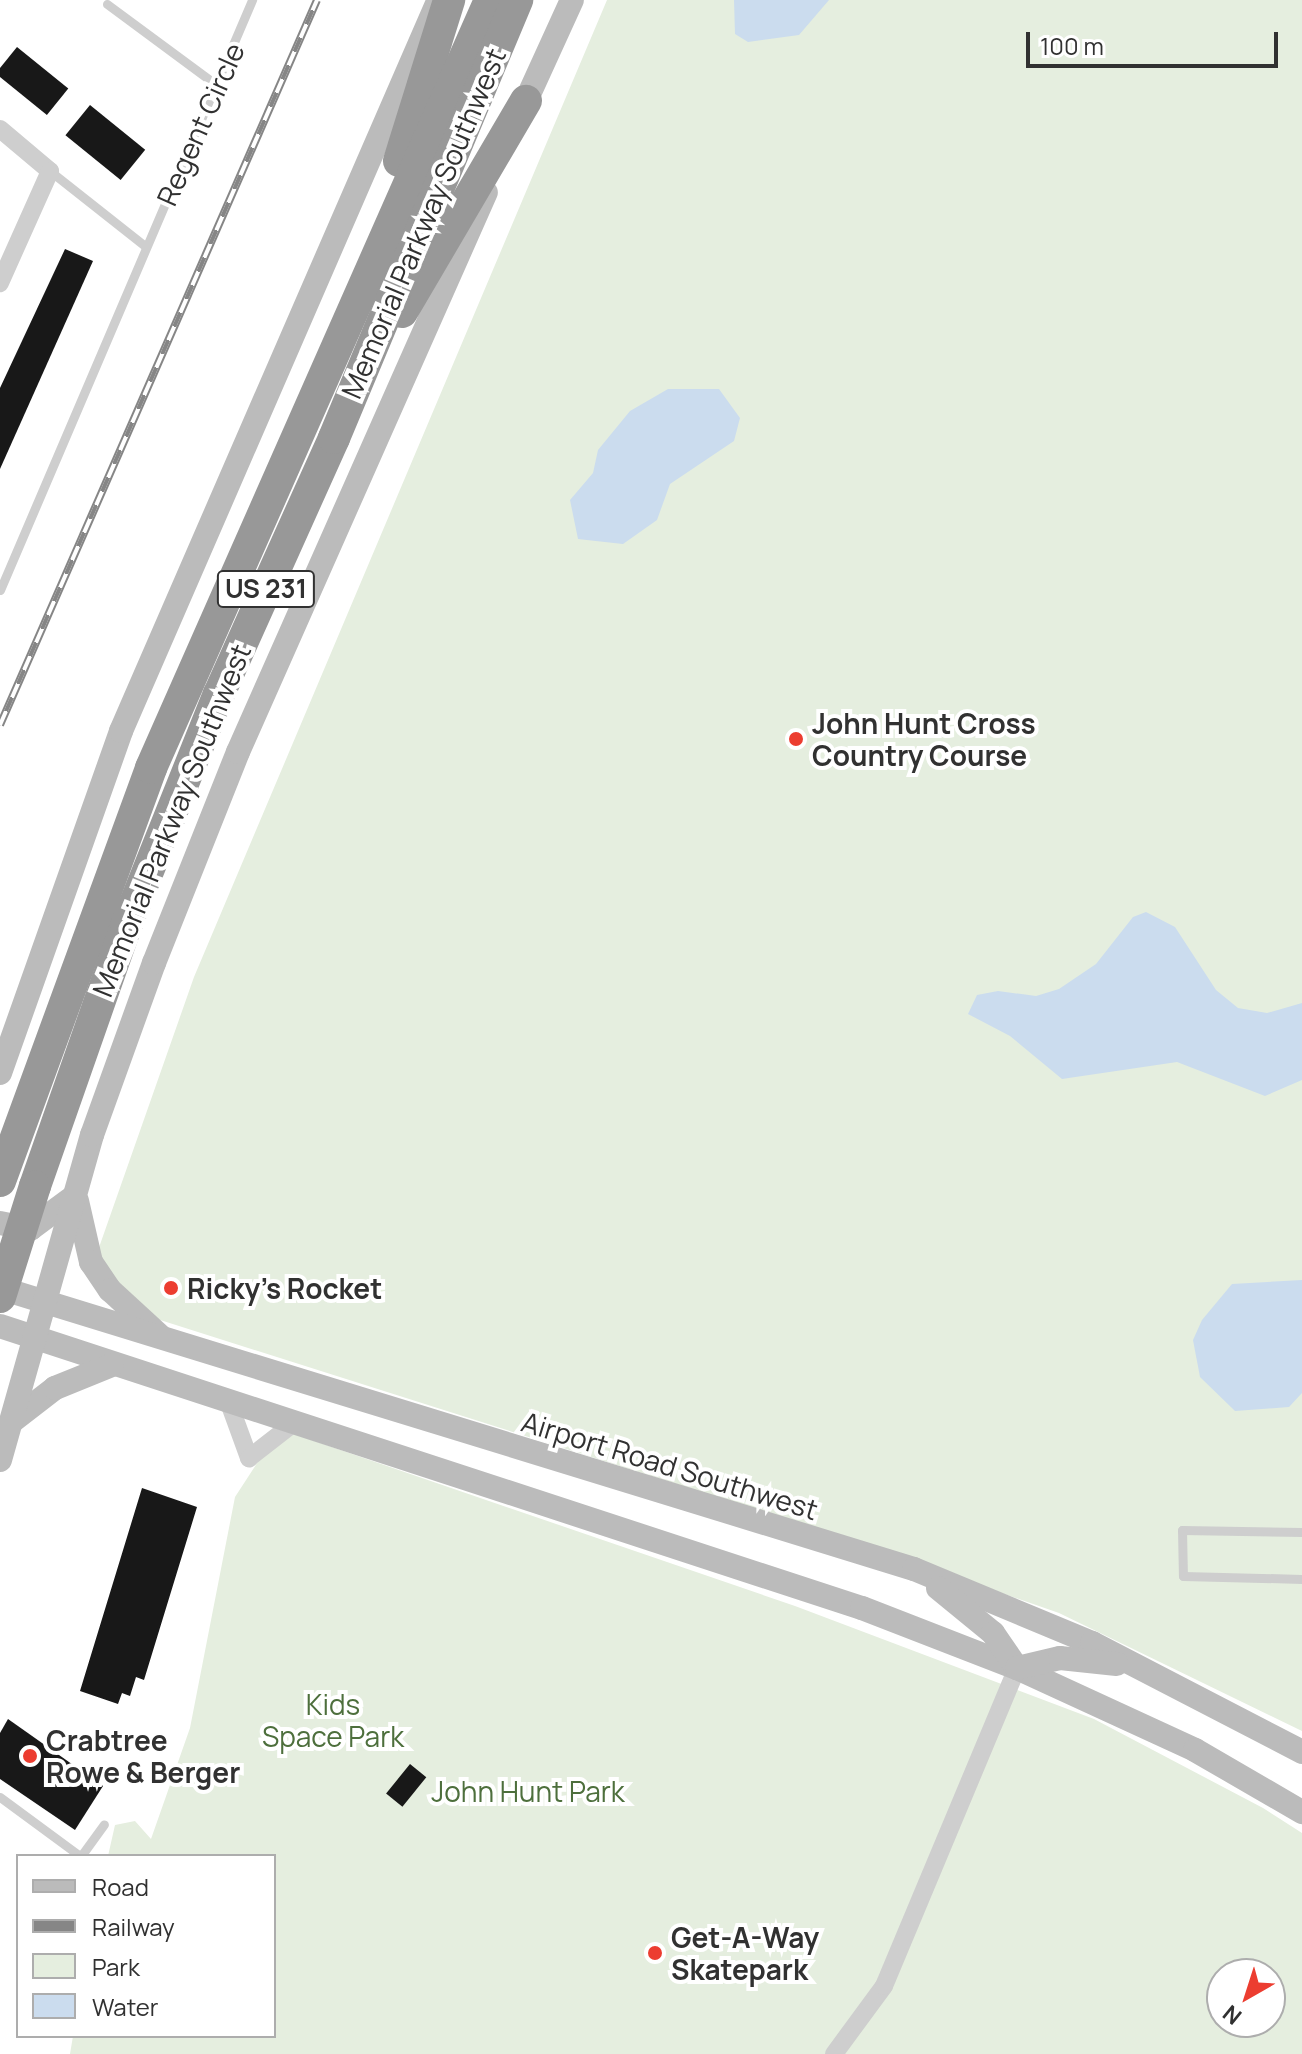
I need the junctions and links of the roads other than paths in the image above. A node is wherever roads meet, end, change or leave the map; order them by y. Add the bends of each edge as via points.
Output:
1 (252, 0) edge
2 (439, 0) edge
3 (449, 0) edge
4 (490, 0) edge
5 (517, 0) edge
6 (572, 0) edge
7 (107, 4) dead end
8 (219, 87) junction
9 (526, 101) junction
10 (0, 129) edge
11 (50, 171) junction
12 (145, 246) junction
13 (0, 283) edge
14 (330, 364) junction
15 (334, 438) junction
16 (0, 590) edge
17 (0, 1073) edge
18 (1, 1179) edge
19 (76, 1193) junction
20 (0, 1223) edge
21 (0, 1288) edge
22 (0, 1297) edge
23 (42, 1300) junction
24 (0, 1326) edge
25 (31, 1336) junction
26 (170, 1344) junction
27 (112, 1365) junction
28 (229, 1403) junction
29 (6, 1414) edge
30 (294, 1423) junction
31 (0, 1460) edge
32 (1302, 1532) edge
33 (914, 1569) junction
34 (1302, 1579) edge
35 (1017, 1668) junction
36 (1147, 1670) junction
37 (1302, 1752) edge
38 (0, 1797) edge
39 (1302, 1812) edge
40 (104, 1824) dead end
41 (78, 1854) edge
42 (82, 1854) edge
43 (834, 2054) edge

1 - 8 lane, Regent Circle
2 - 17 street via 127,717
3 - 14 highway via 438,49
4 - 14 highway, Memorial Parkway Southwest / US 231
5 - 15 highway, Memorial Parkway Southwest / US 231
6 - 9 street
7 - 8 lane
8 - 12 lane, Regent Circle
9 - 15 highway via 465,197
9 - 19 street via 238,752 154,963
10 - 11 street
11 - 12 lane
11 - 13 street
12 - 16 lane, Regent Circle
14 - 18 highway, Memorial Parkway Southwest / US 231 via 151,768
15 - 22 highway, Memorial Parkway Southwest / US 231, bridge via 219,694 143,883
19 - 20 street via 45,1224 30,1229
19 - 23 street
19 - 26 street via 91,1262 110,1290
21 - 23 street, Airport Road Southwest
23 - 25 street
23 - 26 street, Airport Road Southwest
24 - 25 street
25 - 27 street
25 - 29 street
26 - 33 street, Airport Road Southwest
27 - 28 street
27 - 29 street
28 - 30 street
28 - 30 street via 249,1458
29 - 31 street
30 - 35 street via 862,1608
32 - 34 lane via 1182,1530 1183,1576
33 - 35 street via 993,1633
33 - 36 street, Airport Road Southwest
35 - 36 street via 1060,1658
35 - 39 street via 1195,1750
35 - 43 street via 884,1986
36 - 37 street, Airport Road Southwest
38 - 41 lane
40 - 42 lane

